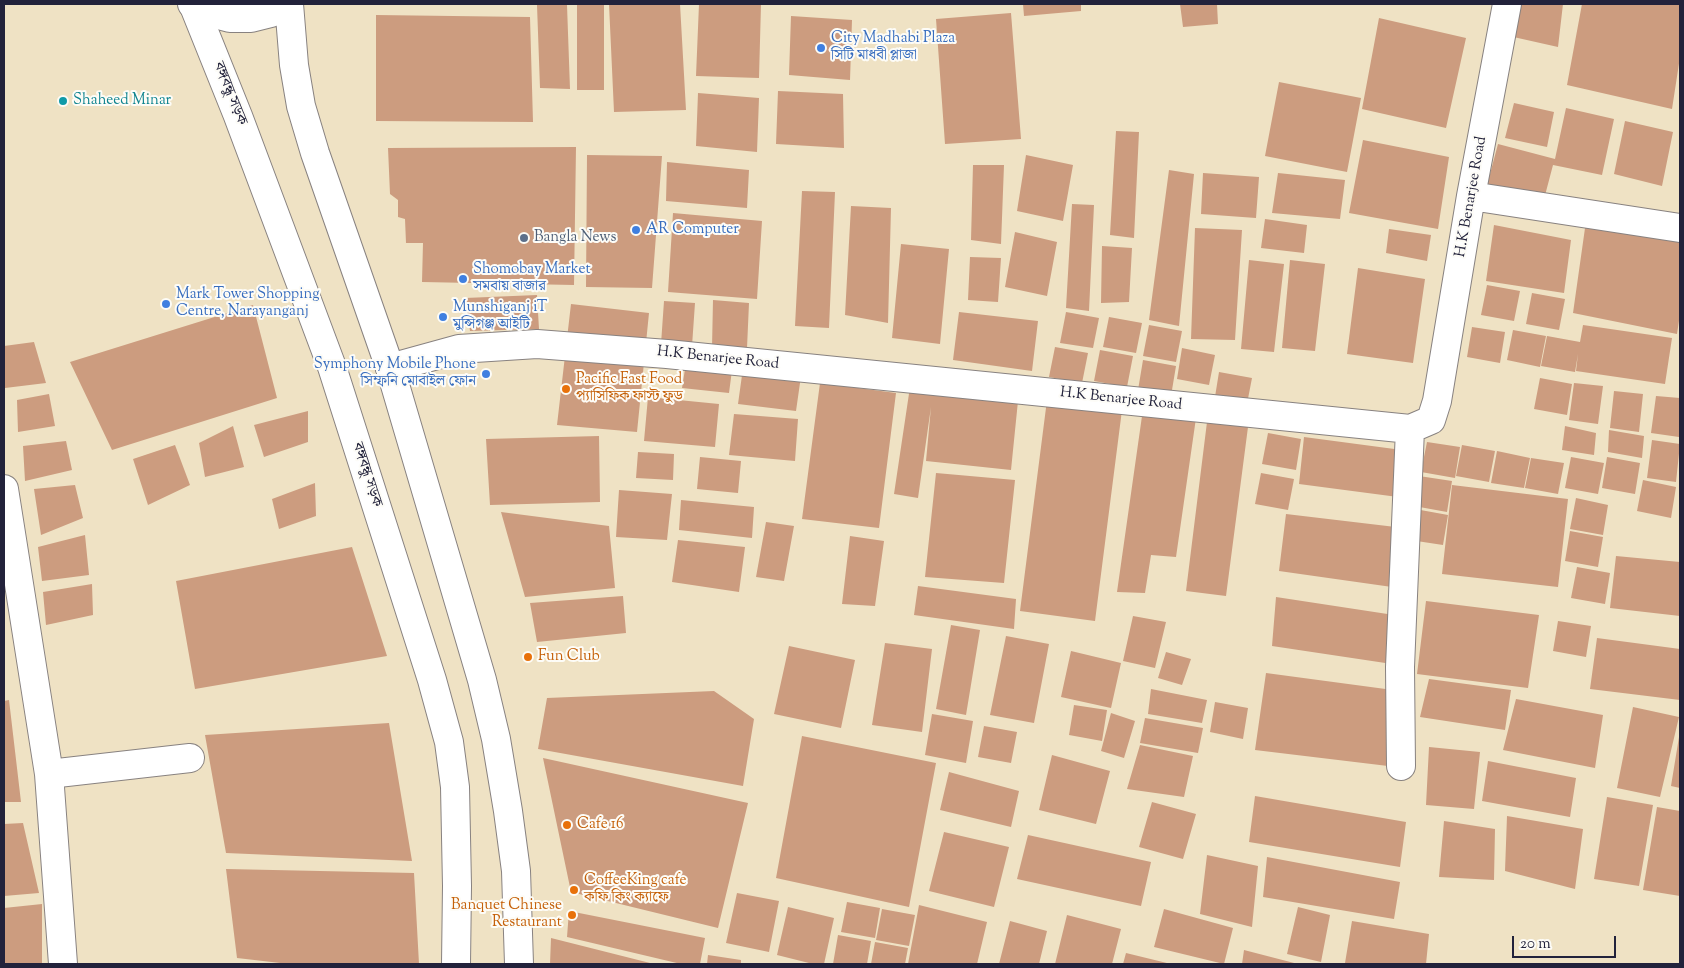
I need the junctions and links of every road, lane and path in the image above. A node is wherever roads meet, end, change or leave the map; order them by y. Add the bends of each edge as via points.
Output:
1 (193, 4) edge
2 (289, 4) edge
3 (1508, 4) edge
4 (1471, 196) junction
5 (1680, 228) edge
6 (390, 368) junction
7 (1410, 429) junction
8 (4, 489) edge
9 (190, 758) dead end
10 (1401, 766) dead end
11 (49, 774) junction
12 (63, 964) edge
13 (456, 964) edge
14 (519, 964) edge

1 - 2 main road via 211,13 244,18 271,13
1 - 13 main road, বঙ্গবন্ধু সড়ক via 332,367 449,742 455,787
2 - 6 main road via 294,65 315,153
3 - 4 main road, H.K Benarjee Road
4 - 5 main road
4 - 7 main road, H.K Benarjee Road via 1437,401 1431,420
6 - 7 main road, H.K Benarjee Road via 459,349 536,344 668,354
6 - 14 main road via 482,680 496,739 516,871
7 - 10 main road via 1400,667
8 - 11 main road
9 - 11 main road
11 - 12 main road

